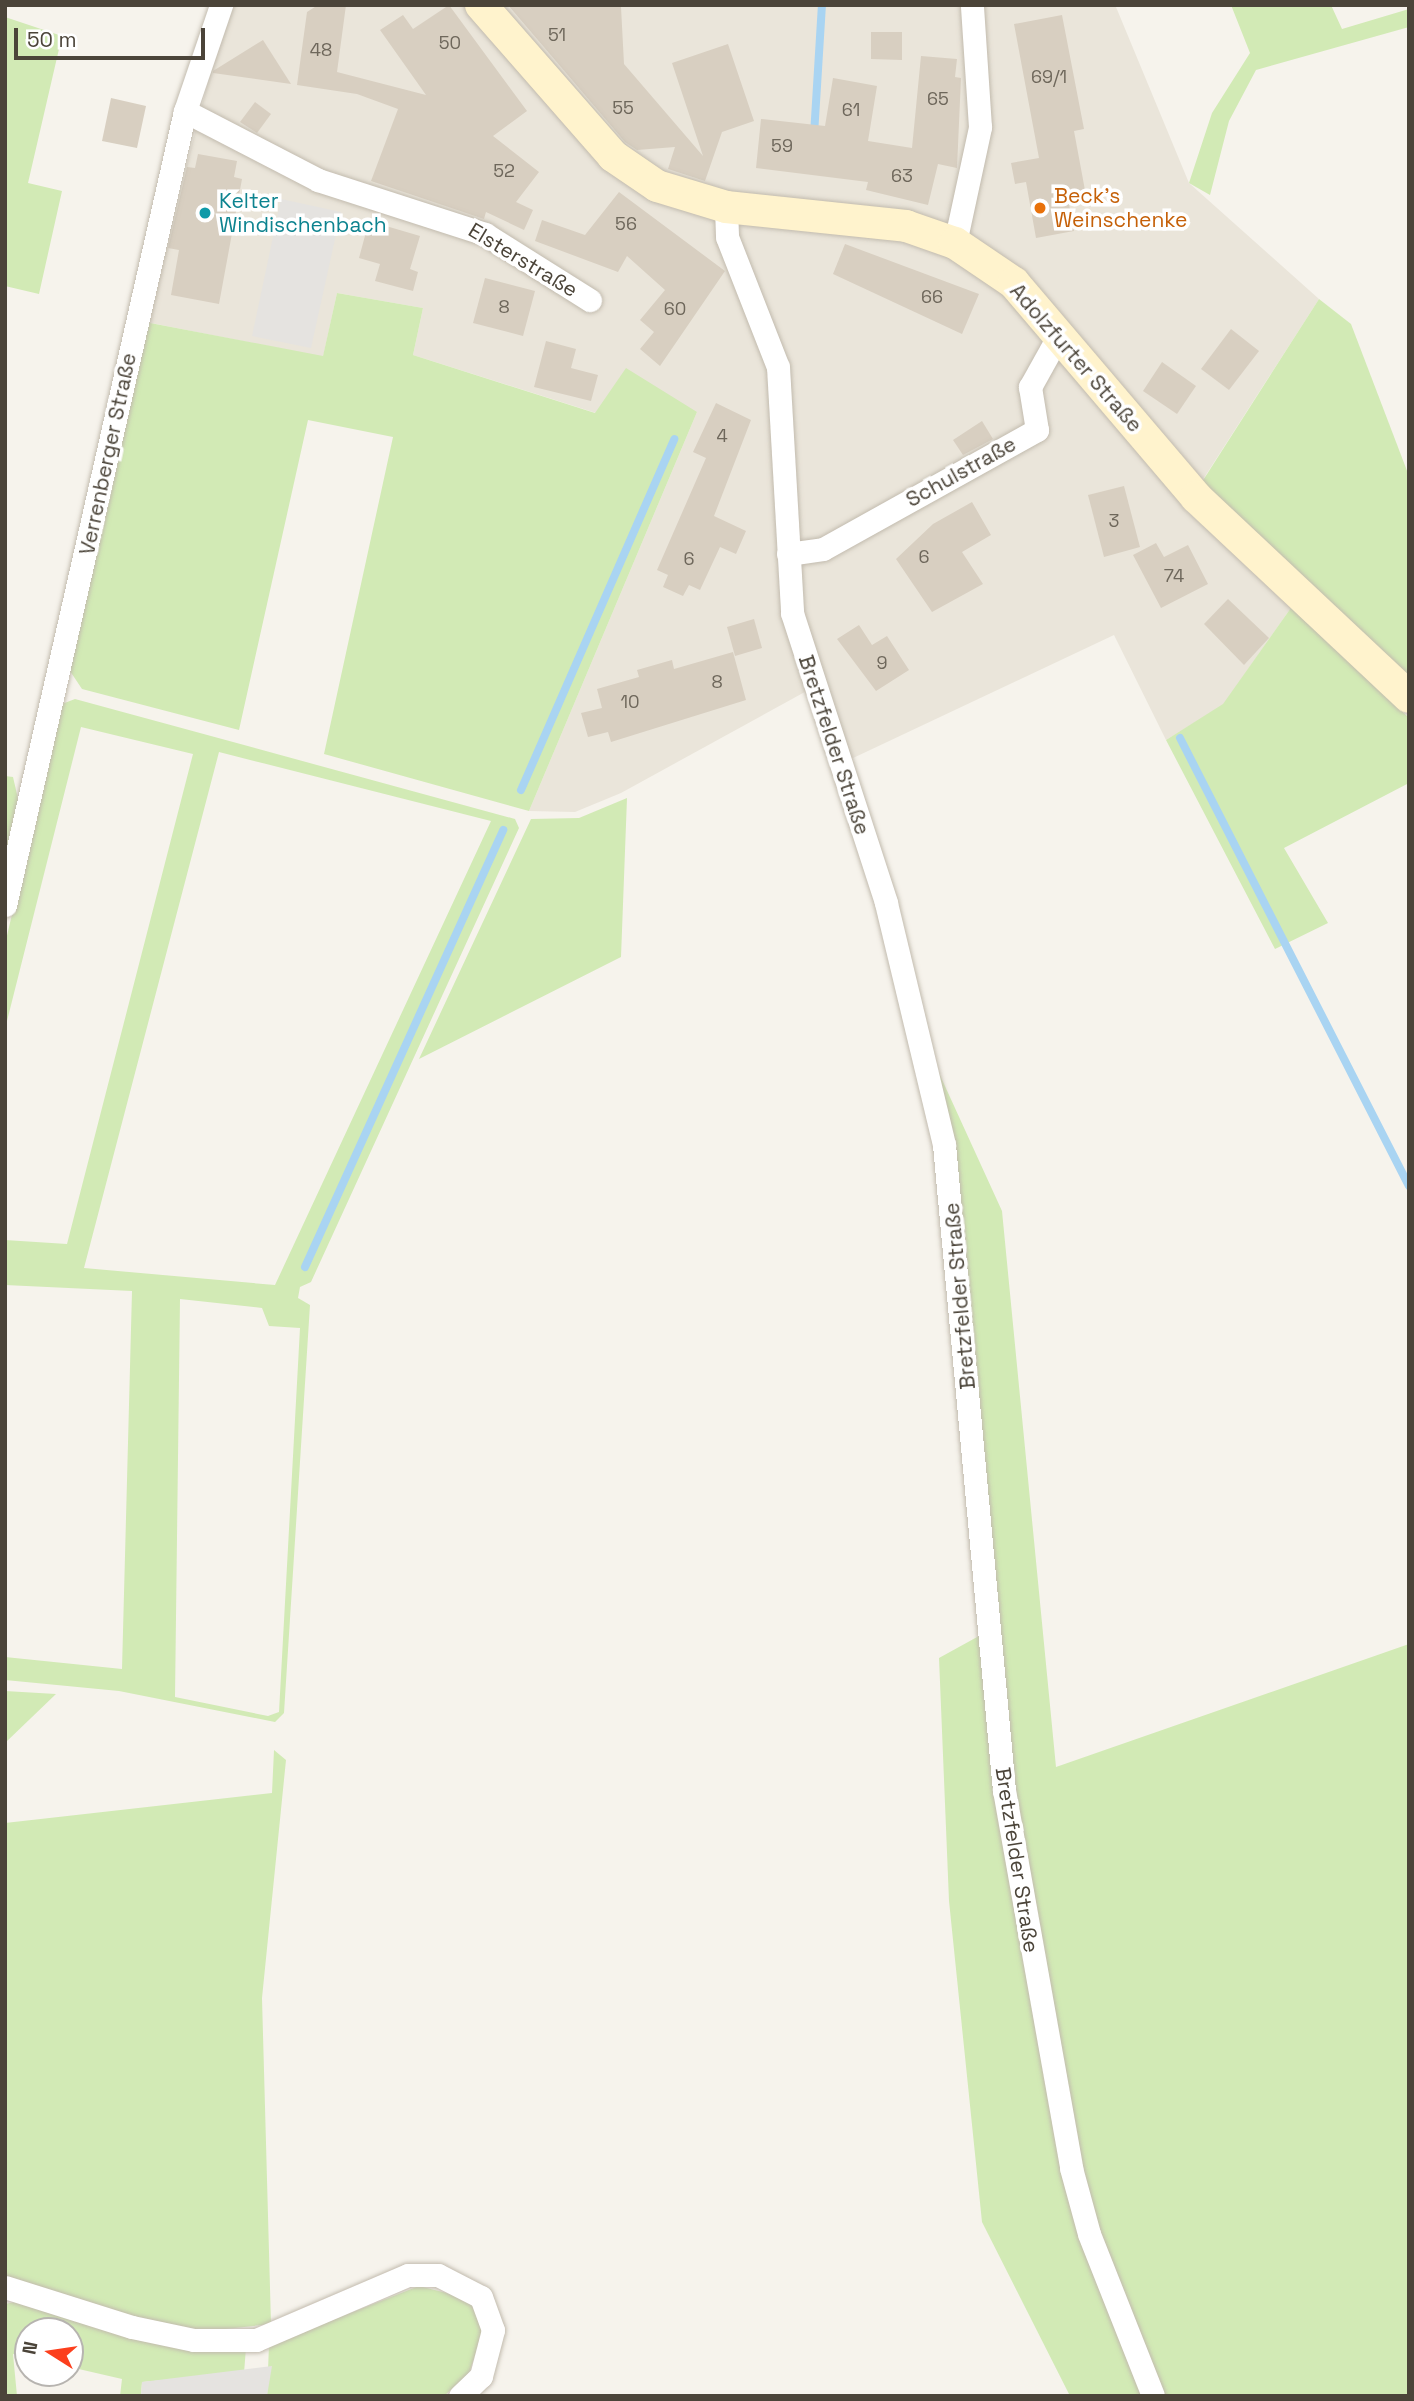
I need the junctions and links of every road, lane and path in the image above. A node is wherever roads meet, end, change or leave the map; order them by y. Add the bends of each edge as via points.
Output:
1 (221, 5) edge
2 (481, 5) edge
3 (972, 5) edge
4 (185, 111) junction
5 (726, 207) junction
6 (955, 243) junction
7 (590, 300) dead end
8 (1060, 333) junction
9 (788, 554) junction
10 (1409, 697) edge
11 (5, 905) edge
12 (5, 2287) edge
13 (460, 2396) edge
14 (1153, 2396) edge

1 - 4 street, Verrenberger Straße
2 - 5 main road, Adolzfurter Straße via 613,156 686,199
3 - 6 street via 980,127
4 - 7 street, Elsterstraße via 318,180 485,234
4 - 11 street, Verrenberger Straße
5 - 6 main road, Adolzfurter Straße via 855,216
5 - 9 street, Bretzfelder Straße via 727,237 778,367
6 - 8 main road, Adolzfurter Straße via 1014,284
8 - 9 street, Schulstraße via 1030,387 1037,429 823,549
8 - 10 main road, Adolzfurter Straße via 1196,497
9 - 14 street, Bretzfelder Straße via 792,612 923,1038 959,1254 1006,1803 1072,2168 1093,2245
12 - 13 street via 132,2328 194,2340 256,2340 408,2275 438,2275 481,2297 493,2330 481,2376

